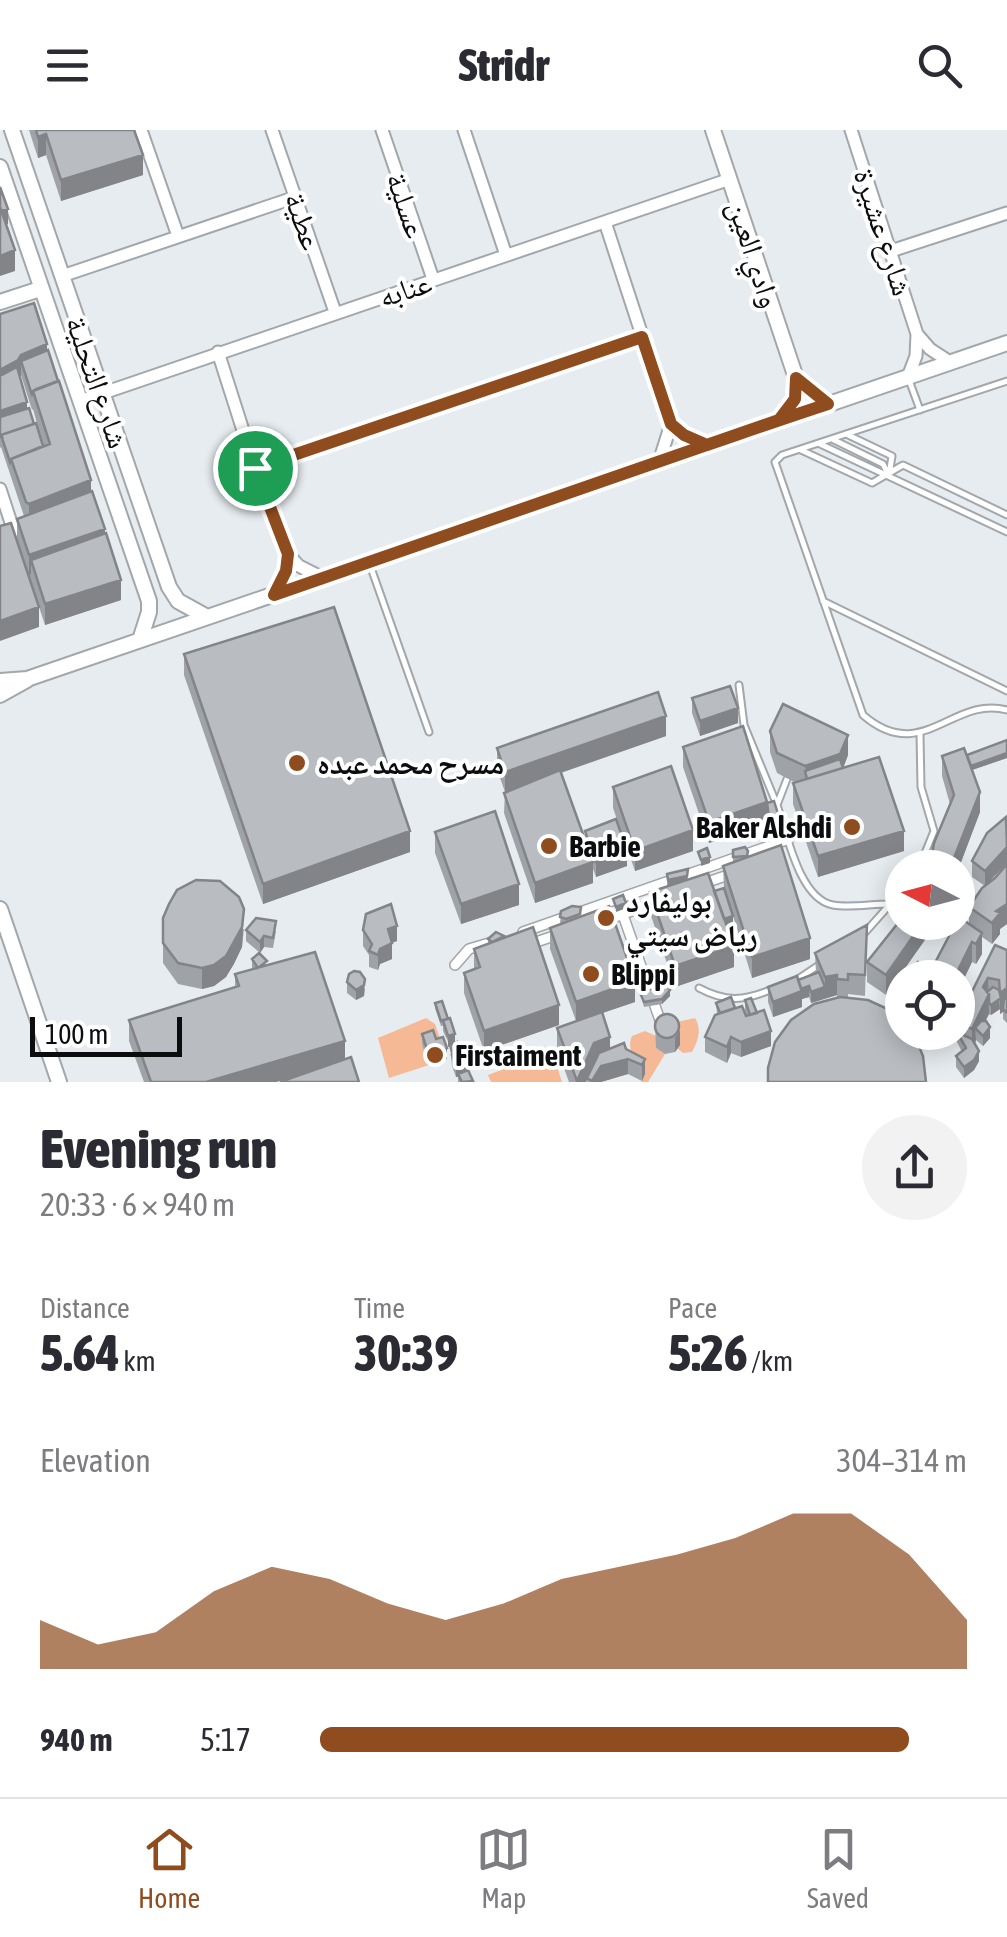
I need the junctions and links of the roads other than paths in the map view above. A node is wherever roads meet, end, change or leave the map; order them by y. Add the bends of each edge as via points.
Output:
1 (12, 130) edge
2 (142, 130) edge
3 (272, 130) edge
4 (382, 130) edge
5 (464, 130) edge
6 (713, 130) edge
7 (856, 131) edge
8 (1, 171) edge
9 (730, 178) junction
10 (296, 197) junction
11 (1007, 213) edge
12 (605, 222) junction
13 (178, 236) junction
14 (891, 251) junction
15 (506, 255) junction
16 (62, 276) junction
17 (432, 279) junction
18 (40, 289) junction
19 (0, 302) edge
20 (48, 310) junction
21 (334, 312) junction
22 (32, 315) edge
23 (918, 334) junction
24 (642, 337) junction
25 (1007, 343) edge
26 (218, 352) junction
27 (950, 362) junction
28 (908, 377) junction
29 (796, 378) junction
30 (1007, 381) edge
31 (102, 392) junction
32 (80, 400) junction
33 (828, 404) junction
34 (920, 410) junction
35 (779, 420) junction
36 (671, 424) junction
37 (846, 434) junction
38 (832, 438) junction
39 (817, 443) junction
40 (707, 445) junction
41 (798, 449) junction
42 (659, 462) junction
43 (255, 468) junction
44 (889, 475) junction
45 (0, 489) edge
46 (113, 502) junction
47 (96, 508) edge
48 (1007, 515) edge
49 (31, 530) edge
50 (1007, 532) edge
51 (15, 535) junction
52 (0, 540) edge
53 (288, 554) junction
54 (368, 562) junction
55 (323, 578) junction
56 (274, 595) junction
57 (824, 601) junction
58 (208, 617) junction
59 (140, 640) junction
60 (27, 679) junction
61 (0, 682) edge
62 (739, 686) dead end
63 (1007, 691) edge
64 (0, 695) edge
65 (1007, 710) edge
66 (429, 732) dead end
67 (920, 734) junction
68 (787, 778) dead end
69 (777, 805) junction
70 (789, 838) junction
71 (926, 850) edge
72 (794, 854) junction
73 (777, 859) edge
74 (705, 868) junction
75 (744, 870) edge
76 (710, 881) junction
77 (689, 889) edge
78 (639, 891) junction
79 (674, 895) edge
80 (598, 904) junction
81 (885, 904) edge
82 (644, 907) junction
83 (0, 909) edge
84 (885, 909) edge
85 (624, 916) junction
86 (603, 922) junction
87 (584, 927) edge
88 (566, 932) edge
89 (502, 938) edge
90 (532, 943) junction
91 (853, 943) edge
92 (518, 948) edge
93 (831, 956) edge
94 (474, 963) edge
95 (788, 983) edge
96 (699, 988) dead end
97 (770, 990) edge
98 (660, 1022) edge
99 (59, 1082) edge

1 - 16 street, شارع التحلية
2 - 13 street
3 - 10 street, عطية
4 - 17 street, عسلية
5 - 15 street
6 - 9 street, وادي العين
7 - 14 street, شارع عشيرة
8 - 18 street, شارع التحلية
9 - 12 street, عنابه
9 - 29 street, وادي العين
10 - 13 street
10 - 21 street, عطية
11 - 14 street
12 - 15 street, عنابه
12 - 24 street
13 - 16 street
14 - 23 street, شارع عشيرة
15 - 17 street, عنابه
16 - 31 street, شارع التحلية
17 - 21 street, عنابه
18 - 19 street
18 - 20 street, شارع التحلية
20 - 22 street
20 - 32 street, شارع التحلية
21 - 26 street, عنابه
23 - 27 street, شارع عشيرة
23 - 28 street, شارع عشيرة
24 - 36 street
24 - 43 street
25 - 27 street
26 - 31 street, عنابه
26 - 43 street
27 - 28 street
28 - 33 street
28 - 34 lane
29 - 33 street
29 - 35 street via 795,399
30 - 34 lane
31 - 32 street, عنابه
31 - 58 street, شارع التحلية via 168,587 178,601
32 - 46 street, شارع التحلية
33 - 35 street
34 - 37 lane
35 - 40 street
36 - 40 street
36 - 42 street
37 - 38 lane
37 - 44 lane via 892,456
38 - 39 lane
38 - 44 lane via 883,464
39 - 41 lane
39 - 44 lane
40 - 42 street
41 - 44 lane via 872,482
41 - 57 lane via 775,462
42 - 54 street
43 - 53 street
44 - 48 lane via 903,465
44 - 50 lane
45 - 51 street
46 - 47 street
46 - 59 street, شارع التحلية via 150,601
49 - 51 street
51 - 52 street
53 - 55 street
53 - 56 street
54 - 55 street
54 - 66 lane
55 - 56 street
56 - 58 street
57 - 63 lane
57 - 67 lane via 863,715 880,730
58 - 59 street
59 - 60 street
60 - 61 street
60 - 64 street
62 - 69 lane via 744,724
65 - 67 lane via 982,708
67 - 71 lane via 921,788 934,831
68 - 69 lane
69 - 70 lane
70 - 72 lane
70 - 74 street
72 - 73 street
72 - 81 lane via 806,886 826,902
74 - 76 street
74 - 78 street
75 - 76 street
76 - 77 street
78 - 80 street
78 - 82 street
79 - 82 street
80 - 86 street
80 - 90 street via 523,932
82 - 85 street
83 - 99 street
84 - 91 lane
85 - 86 street
85 - 98 street
86 - 87 street
88 - 90 street
89 - 94 street via 468,950 455,964
90 - 92 street
93 - 95 lane
96 - 97 lane via 741,1000

